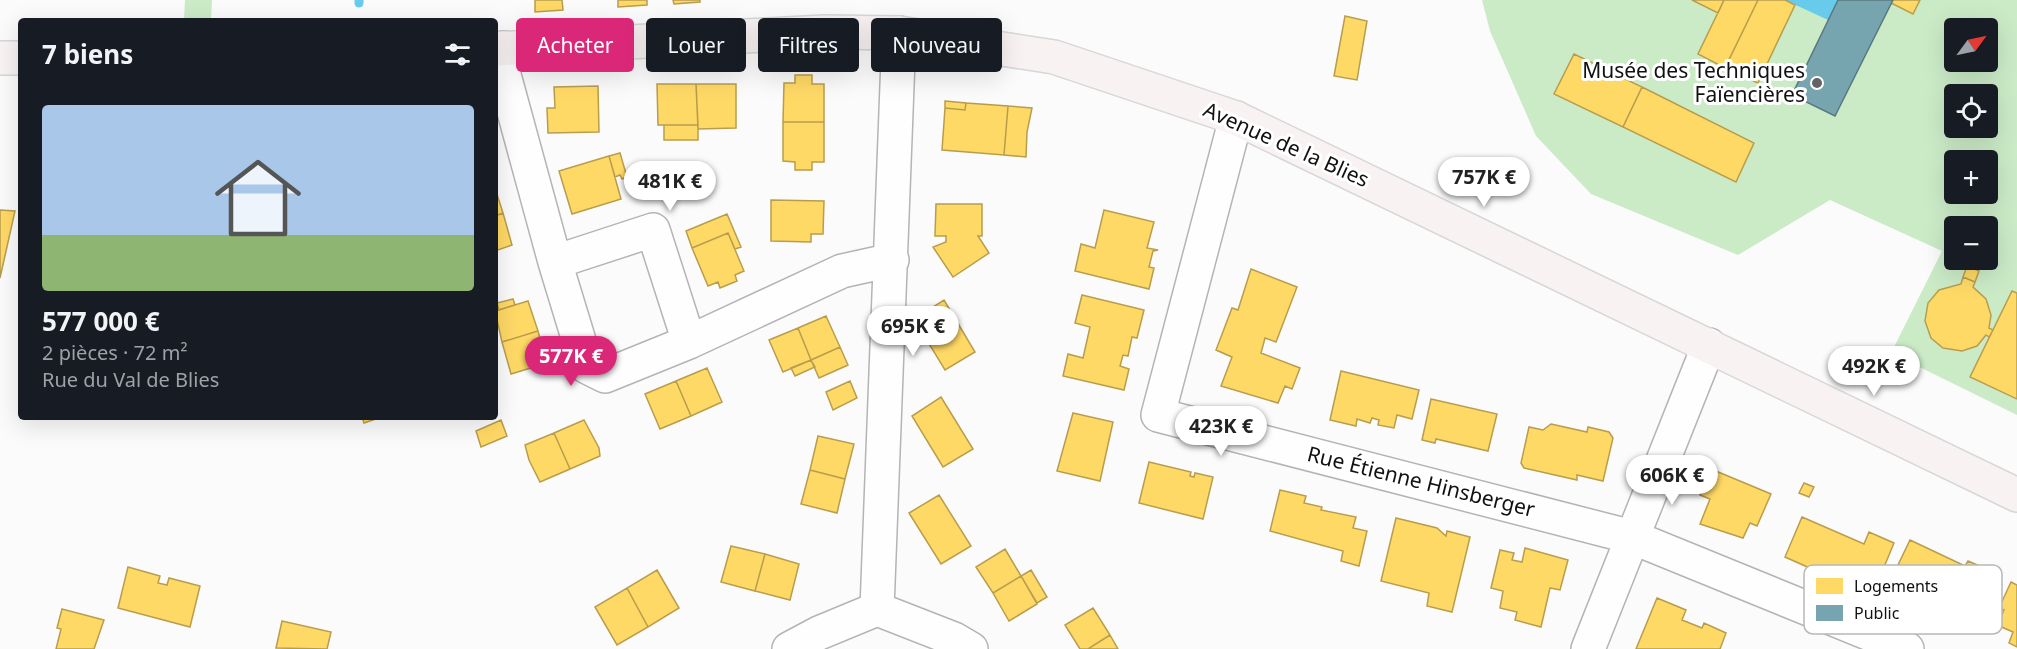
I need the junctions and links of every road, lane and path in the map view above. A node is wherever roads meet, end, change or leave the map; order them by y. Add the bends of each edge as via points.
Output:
1 (871, 33) edge
2 (500, 49) edge
3 (1002, 49) edge
4 (0, 58) edge
5 (18, 58) edge
6 (898, 72) edge
7 (1236, 118) junction
8 (892, 260) junction
9 (555, 262) junction
10 (688, 342) junction
11 (1709, 345) junction
12 (2017, 495) edge
13 (1632, 537) junction
14 (1804, 607) edge
15 (877, 609) junction
16 (1870, 634) edge
17 (789, 649) edge
18 (971, 649) edge
19 (1588, 649) edge
20 (1907, 649) edge

1 - 2 main road, Avenue de la Blies
2 - 9 street
3 - 7 main road, Avenue de la Blies via 1054,57
4 - 5 main road
6 - 8 street
7 - 11 main road, Avenue de la Blies
7 - 13 street, Rue Étienne Hinsberger via 1158,415
8 - 10 street via 842,271
8 - 15 street
9 - 10 street via 587,367 605,376
9 - 10 street via 653,230
11 - 12 main road, Avenue de la Blies
11 - 13 street
13 - 14 street
13 - 19 street
15 - 17 street
15 - 18 street
16 - 20 street

